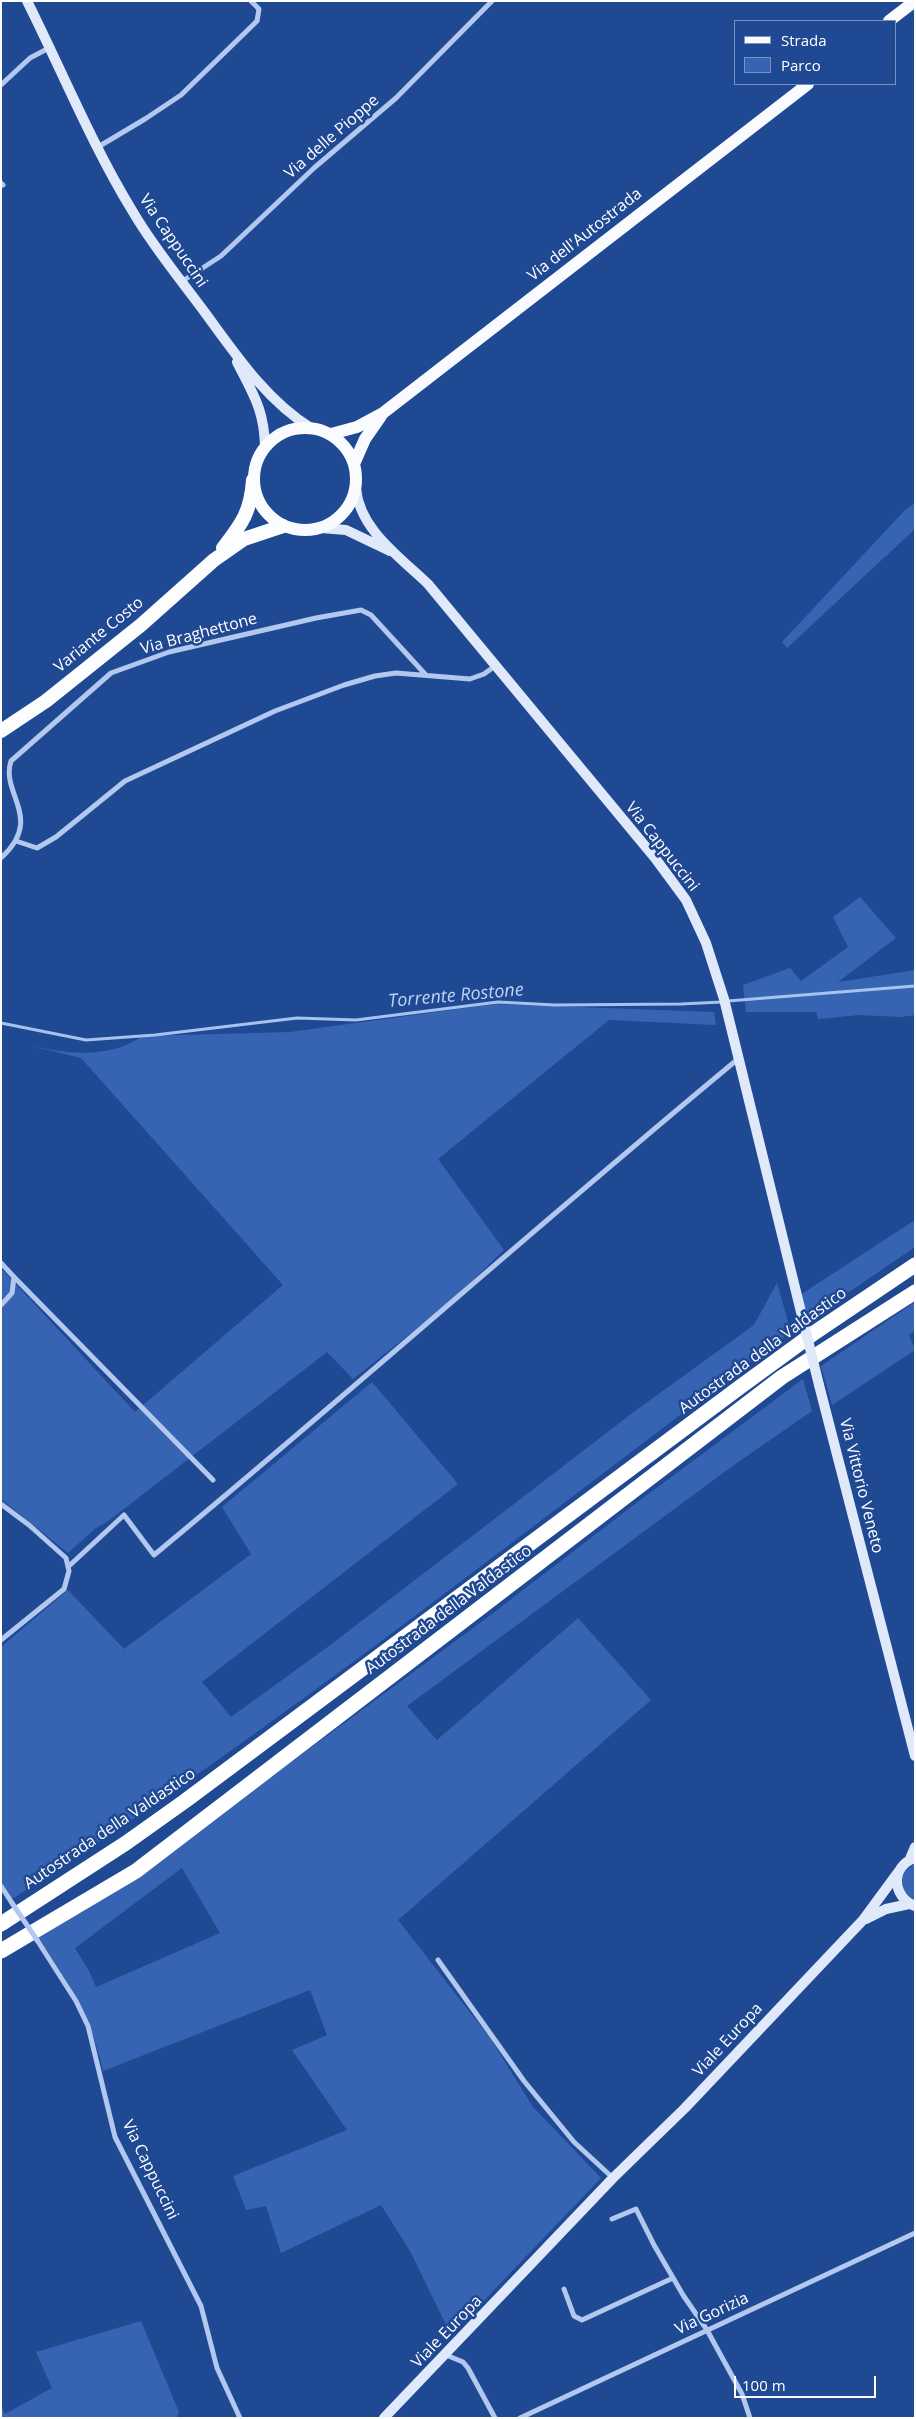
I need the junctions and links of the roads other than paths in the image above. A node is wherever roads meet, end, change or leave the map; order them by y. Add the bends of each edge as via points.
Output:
1 (27, 1) edge
2 (251, 1) edge
3 (492, 1) edge
4 (915, 1) edge
5 (890, 20) edge
6 (50, 48) junction
7 (1, 85) edge
8 (807, 85) edge
9 (98, 146) junction
10 (180, 282) junction
11 (230, 348) junction
12 (383, 414) junction
13 (311, 428) junction
14 (331, 434) junction
15 (265, 446) junction
16 (354, 464) junction
17 (254, 480) junction
18 (356, 488) junction
19 (283, 526) junction
20 (321, 528) junction
21 (397, 555) junction
22 (214, 560) junction
23 (495, 666) junction
24 (425, 674) junction
25 (1, 732) edge
26 (16, 842) junction
27 (1, 858) edge
28 (739, 1059) junction
29 (779, 1224) joint
30 (1, 1263) edge
31 (915, 1265) edge
32 (14, 1277) junction
33 (915, 1292) edge
34 (1, 1305) edge
35 (214, 1480) dead end
36 (1, 1504) edge
37 (69, 1566) junction
38 (1, 1640) edge
39 (912, 1731) edge
40 (915, 1756) edge
41 (915, 1847) edge
42 (913, 1859) edge
43 (898, 1871) junction
44 (1, 1886) edge
45 (912, 1905) edge
46 (863, 1920) junction
47 (1, 1924) edge
48 (1, 1951) edge
49 (438, 1960) dead end
50 (613, 2178) junction
51 (612, 2218) dead end
52 (915, 2233) edge
53 (673, 2278) junction
54 (564, 2289) dead end
55 (707, 2330) junction
56 (446, 2355) junction
57 (240, 2418) edge
58 (384, 2418) edge
59 (496, 2418) edge
60 (520, 2418) edge
61 (750, 2418) edge

1 - 6 main road, Via Cappuccini
2 - 9 street via 259,9 257,21 181,94 145,120
3 - 10 street, Via delle Pioppe via 396,98 314,168 221,256
4 - 5 main road
6 - 7 street via 30,58
6 - 9 main road, Via Cappuccini
8 - 12 main road, Via dell'Autostrada
9 - 10 main road, Via Cappuccini via 133,212
10 - 11 main road, Via Cappuccini
11 - 13 main road, Via Cappuccini via 278,403
11 - 15 main road, Via Cappuccini via 260,408
12 - 14 main road
12 - 16 main road via 365,439
13 - 14 main road
13 - 15 main road via 288,430
14 - 16 main road via 345,447
15 - 17 main road via 259,456
16 - 18 main road
17 - 19 main road via 262,507
17 - 22 highway via 246,516
18 - 20 main road via 344,513
18 - 21 main road, Via Cappuccini via 359,508 366,520
19 - 20 main road via 302,530
19 - 22 highway via 244,539
20 - 21 main road, Via Cappuccini via 346,530
21 - 23 main road, Via Cappuccini via 428,584
22 - 25 highway, Variante Costo via 46,701
23 - 24 street via 470,679
23 - 28 main road, Via Cappuccini via 655,858 686,900 706,943
24 - 26 street via 396,672 375,676 275,711 125,781 56,837 37,848
24 - 26 street, Via Braghettone via 371,615 361,610 170,652 111,673 11,761 5,770 4,780 20,828
26 - 27 street
28 - 29 main road, Via Cappuccini
28 - 37 street via 594,1178 154,1555 124,1516
29 - 39 main road, Via Vittorio Veneto, bridge
30 - 32 street
31 - 47 highway, Autostrada della Valdastico via 740,1387 185,1801
32 - 34 street via 12,1293
32 - 35 street
33 - 48 highway, Autostrada della Valdastico via 782,1377 136,1871
36 - 37 street via 66,1558
37 - 38 street via 69,1578 64,1589
39 - 40 main road, Via Vittorio Veneto
41 - 42 main road
42 - 43 main road
43 - 45 main road via 899,1893
43 - 46 main road, Viale Europa
44 - 57 street, Via Cappuccini, bridge via 76,2001 88,2026 115,2137 201,2306 217,2368
45 - 46 main road, Viale Europa via 886,1909
46 - 50 main road, Viale Europa via 685,2108
49 - 50 street via 524,2081 574,2142
50 - 56 main road, Viale Europa
51 - 53 street via 636,2209
52 - 55 street, Via Gorizia
53 - 54 street via 582,2320 574,2316
53 - 55 street
55 - 60 street, Via Gorizia
55 - 61 street via 742,2394
56 - 58 main road, Viale Europa
56 - 59 street via 463,2362 468,2368

